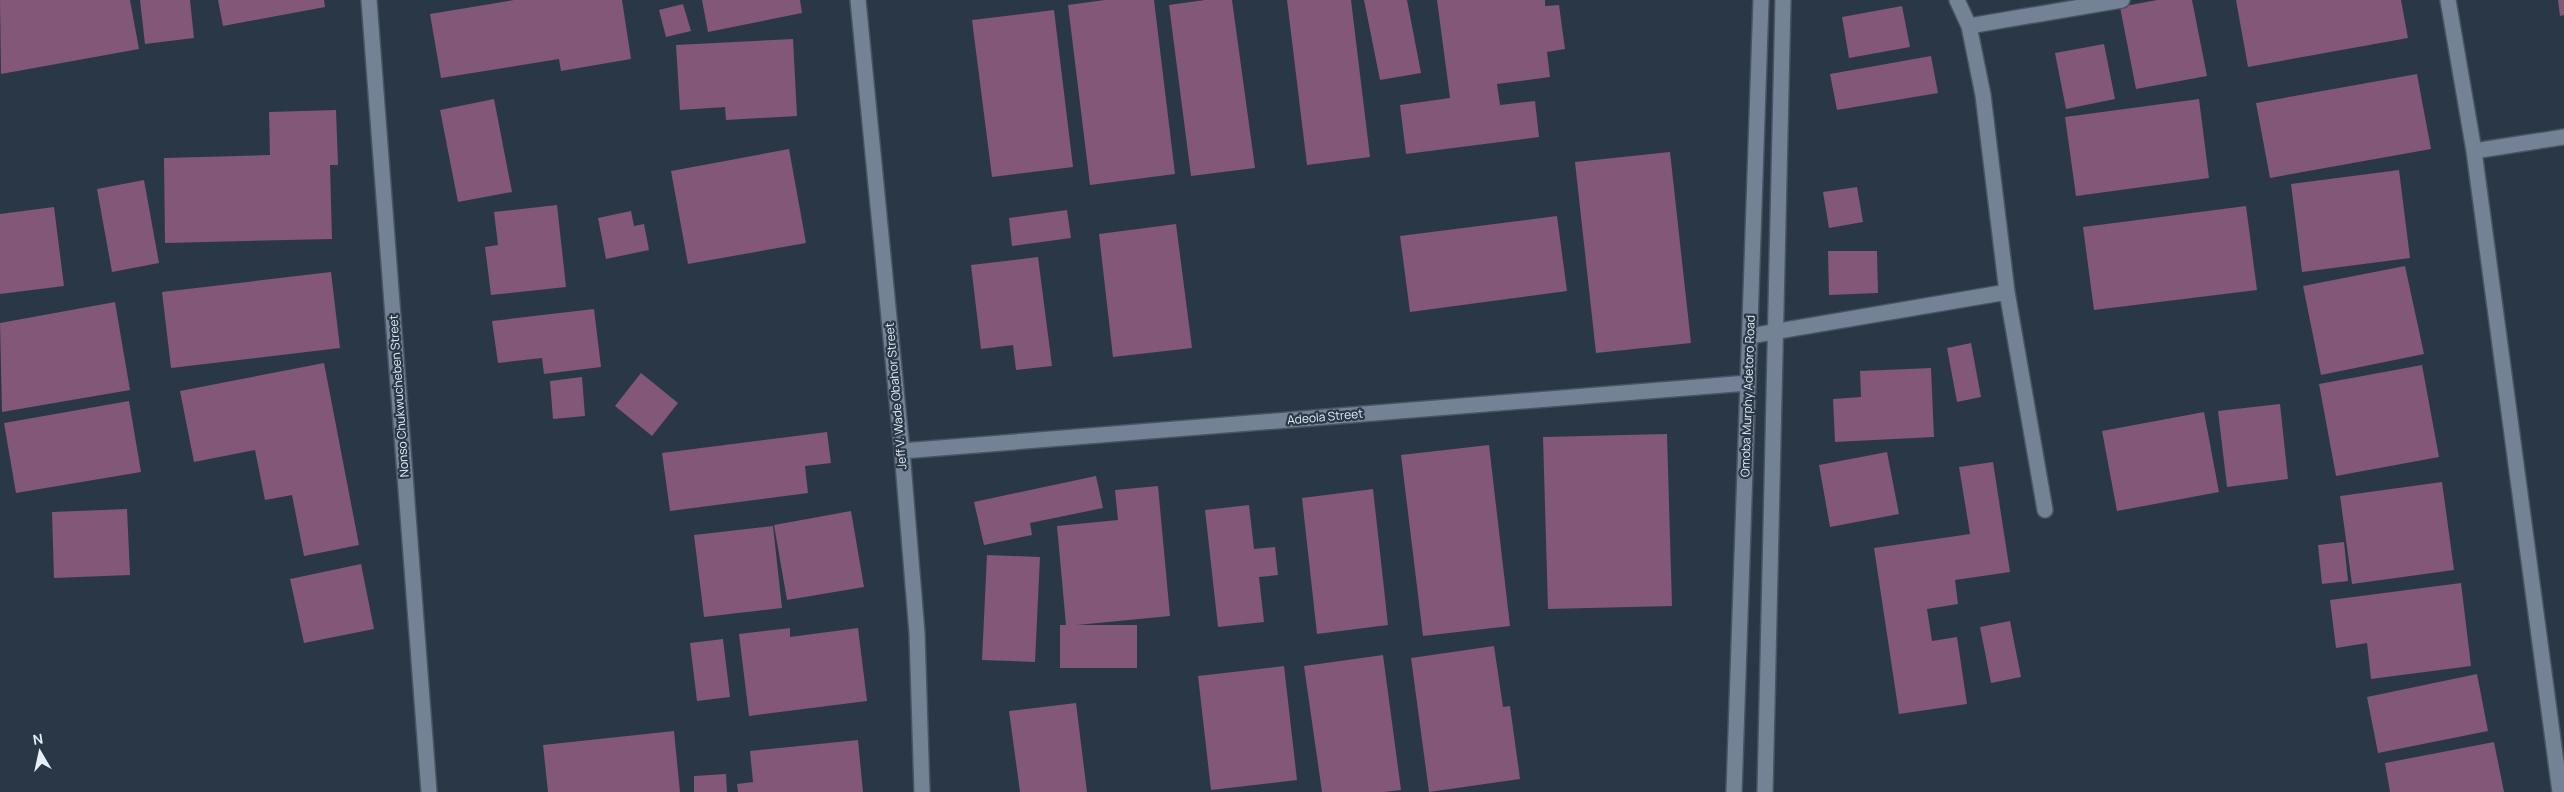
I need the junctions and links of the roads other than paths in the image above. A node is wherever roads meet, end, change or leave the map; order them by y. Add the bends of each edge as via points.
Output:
1 (369, 0) edge
2 (858, 0) edge
3 (1761, 0) edge
4 (1783, 0) edge
5 (1957, 0) edge
6 (2122, 0) edge
7 (2448, 0) edge
8 (1969, 26) junction
9 (2564, 137) edge
10 (2474, 151) junction
11 (2007, 292) junction
12 (1777, 331) junction
13 (1750, 336) junction
14 (1748, 383) junction
15 (902, 451) junction
16 (2045, 510) dead end
17 (429, 792) edge
18 (922, 792) edge
19 (1734, 792) edge
20 (1765, 792) edge
21 (2560, 792) edge

1 - 17 street, Nonso Chukwucheben Street
2 - 15 street, Jeff V. Wade Obahor Street
3 - 13 street, Omoba Murphy Adetoro Road
4 - 12 street
5 - 8 street
6 - 8 street
7 - 10 street
8 - 11 street via 1983,95
9 - 10 street
10 - 21 street
11 - 12 street
11 - 16 street
12 - 13 street
12 - 20 street
13 - 14 street, Omoba Murphy Adetoro Road
14 - 15 street, Adeola Street
14 - 19 street, Omoba Murphy Adetoro Road
15 - 18 street, Jeff V. Wade Obahor Street via 917,633

